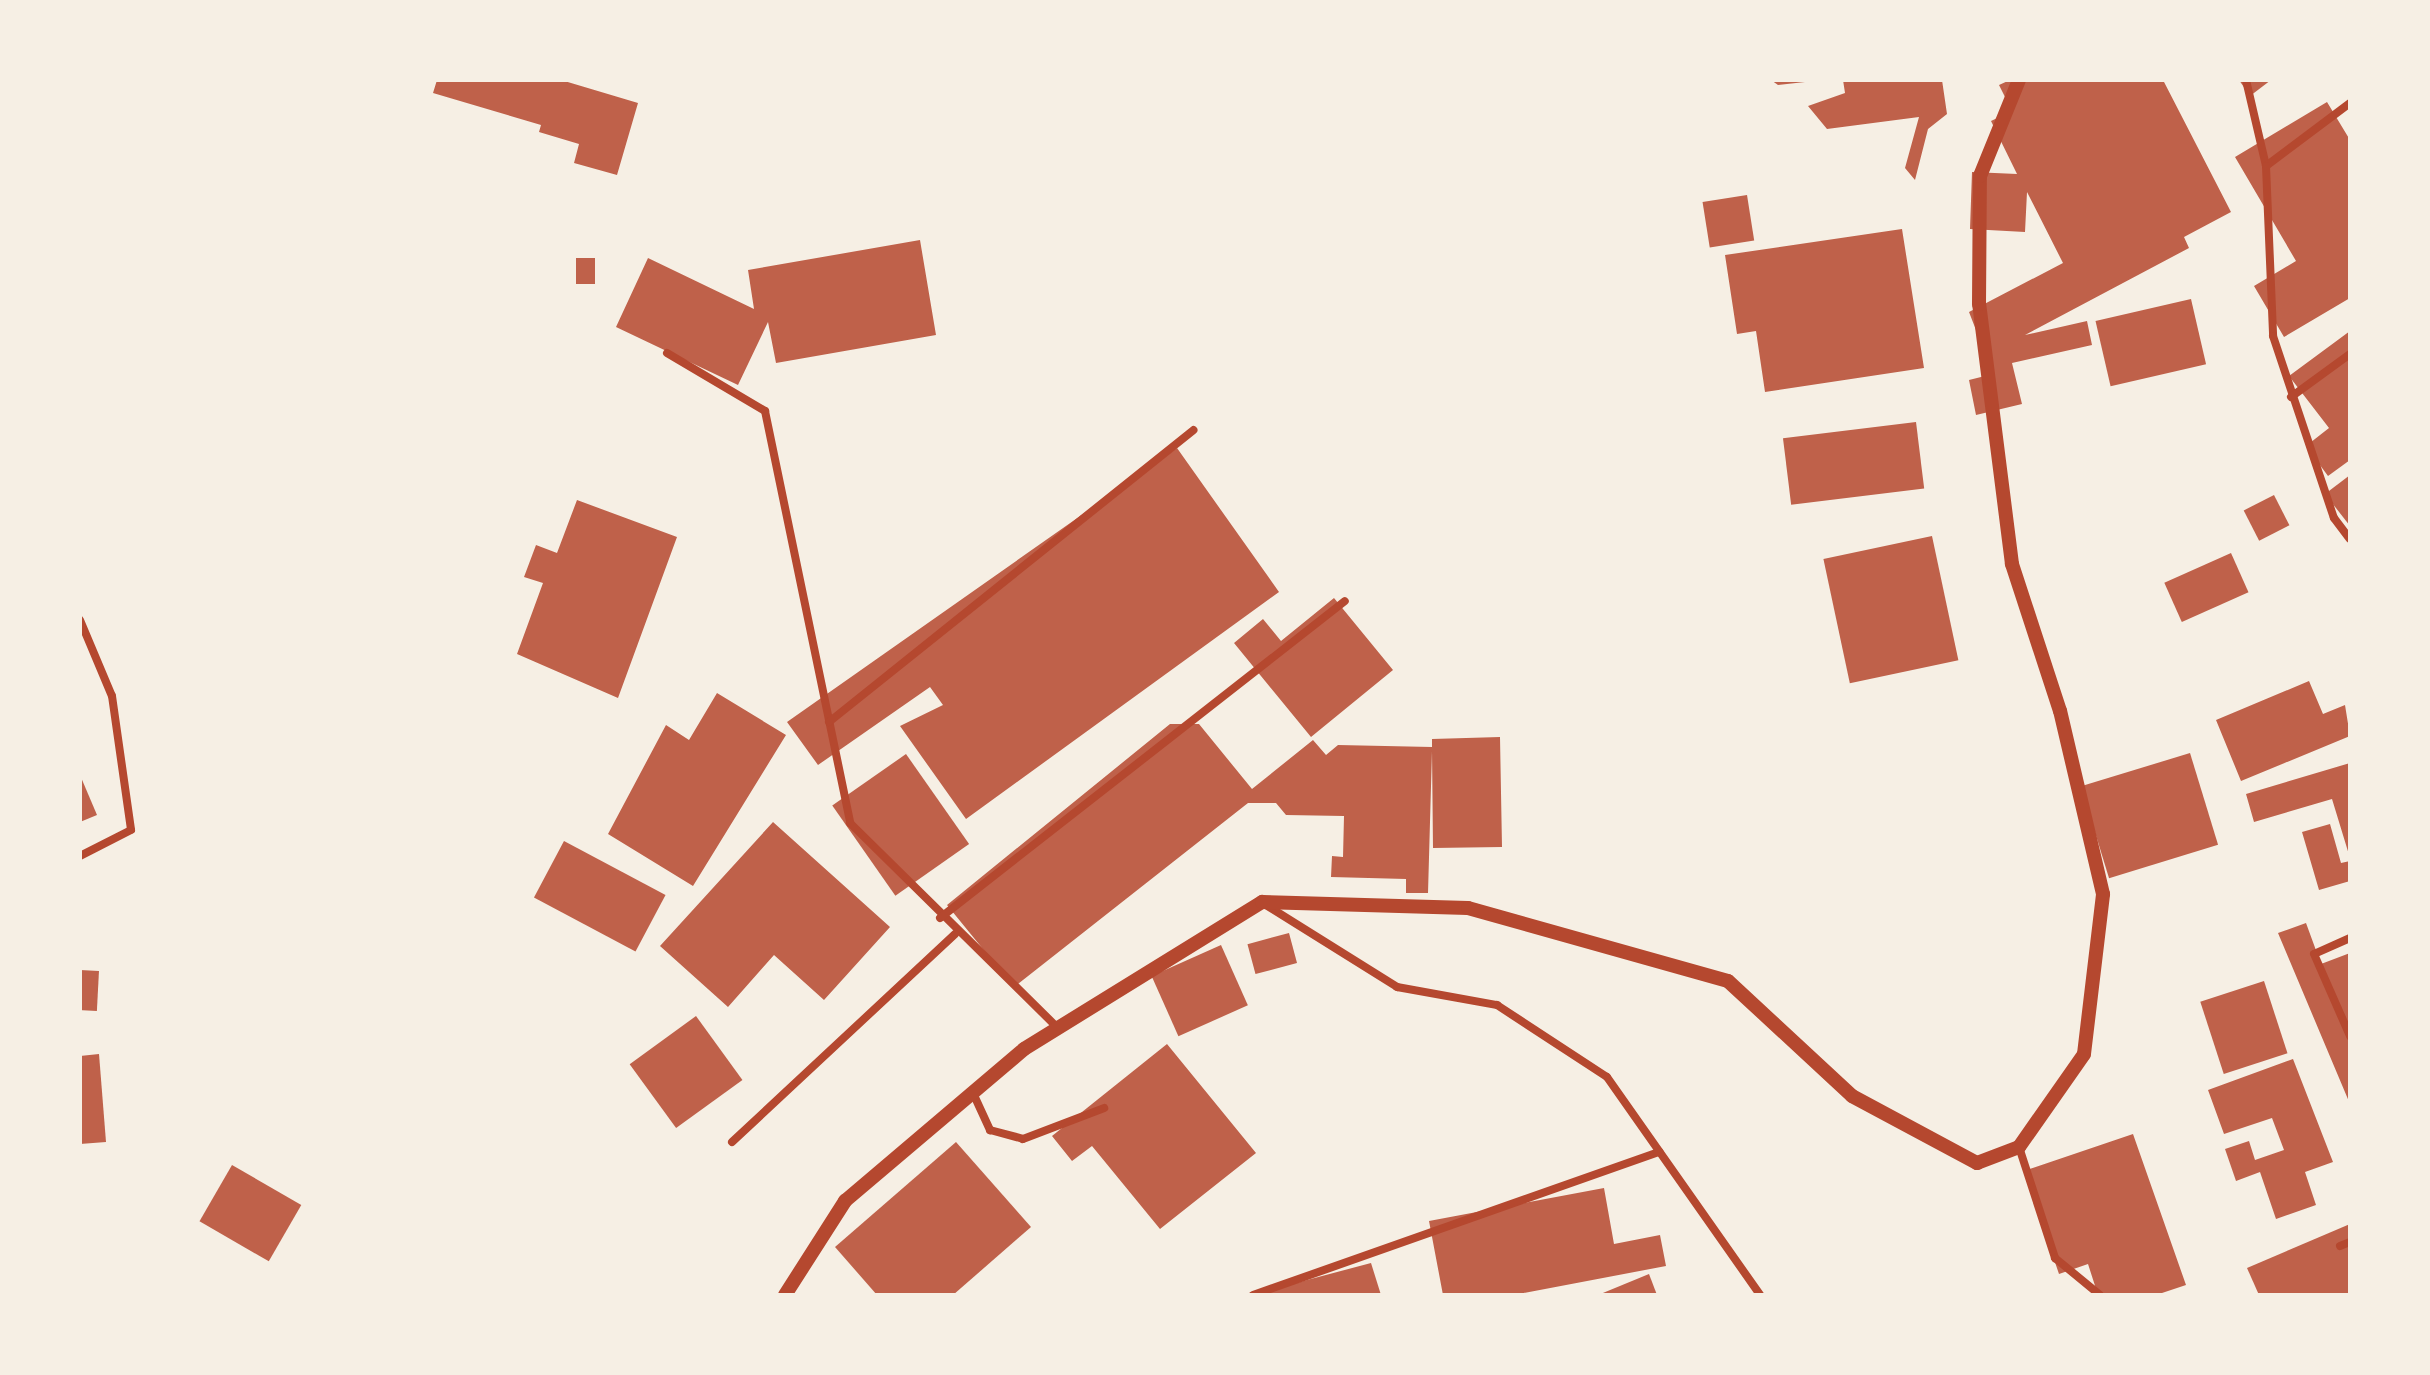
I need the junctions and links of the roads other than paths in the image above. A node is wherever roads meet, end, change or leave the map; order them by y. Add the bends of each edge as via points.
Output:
1 (2019, 80) edge
2 (2246, 80) edge
3 (2350, 103) edge
4 (2266, 166) junction
5 (667, 353) dead end
6 (2350, 354) edge
7 (2291, 397) junction
8 (1193, 430) dead end
9 (2350, 539) edge
10 (1345, 601) dead end
11 (80, 620) edge
12 (829, 722) junction
13 (80, 856) edge
14 (1262, 902) junction
15 (940, 918) junction
16 (955, 934) junction
17 (2350, 938) edge
18 (1058, 1028) junction
19 (2350, 1036) edge
20 (973, 1093) junction
21 (1104, 1108) dead end
22 (732, 1142) dead end
23 (2019, 1147) junction
24 (1660, 1152) junction
25 (2350, 1242) edge
26 (2340, 1246) dead end
27 (785, 1295) edge
28 (1253, 1295) edge
29 (1760, 1295) edge
30 (2100, 1295) edge

1 - 23 street via 1980,176 1979,304 2012,564 2060,711 2103,894 2084,1054
2 - 4 street
3 - 4 street
4 - 7 street via 2273,336
5 - 12 street via 765,411
6 - 7 street
7 - 9 street via 2334,518
8 - 12 street
10 - 15 street
11 - 13 street via 112,696 131,830
12 - 15 street via 850,823
14 - 18 street
14 - 23 street via 1468,908 1728,981 1852,1096 1977,1163
14 - 24 street via 1397,987 1497,1005 1607,1077
15 - 16 street
16 - 18 street
16 - 22 street
17 - 19 street via 2314,954
18 - 20 street
20 - 21 street via 990,1130 1023,1139
20 - 27 street via 845,1201
23 - 30 street via 2055,1258
24 - 28 street
24 - 29 street
25 - 26 street

